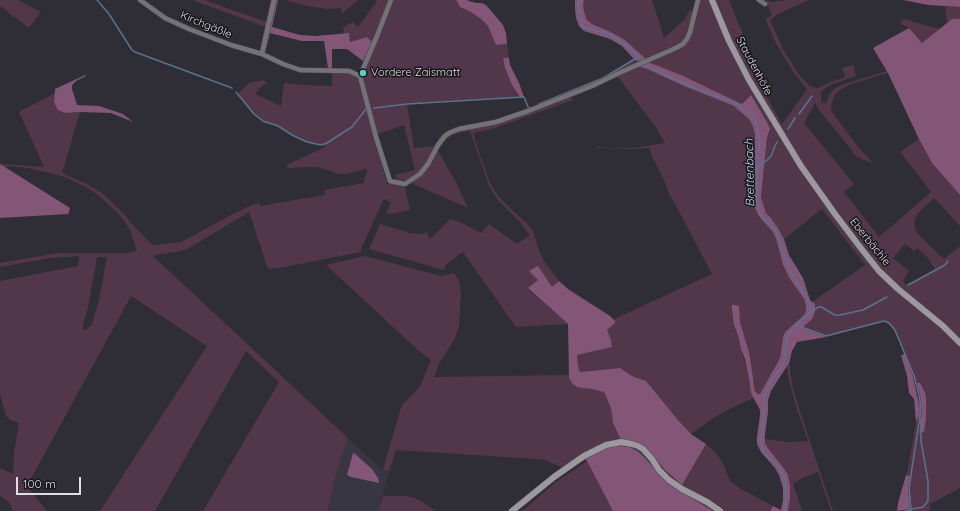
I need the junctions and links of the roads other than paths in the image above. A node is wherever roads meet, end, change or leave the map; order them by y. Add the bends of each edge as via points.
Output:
1 (140, 0) edge
2 (274, 0) edge
3 (391, 0) edge
4 (698, 0) edge
5 (712, 0) edge
6 (759, 0) edge
7 (765, 4) dead end
8 (262, 54) junction
9 (360, 76) junction
10 (784, 138) joint
11 (960, 343) edge
12 (512, 511) edge
13 (720, 511) edge

1 - 8 street, Kirchgäßle via 165,18 189,29
2 - 8 street
3 - 9 street
4 - 9 street via 690,32 683,44 592,86 528,111 496,122 449,133 442,139 420,174 405,184 390,181
5 - 10 main road, Staudenhöfe via 740,64
6 - 7 street
8 - 9 street via 300,70 349,71
10 - 11 main road, Eberbächle via 828,204 870,260 890,282
12 - 13 main road via 584,456 606,445 621,442 643,449 669,480

